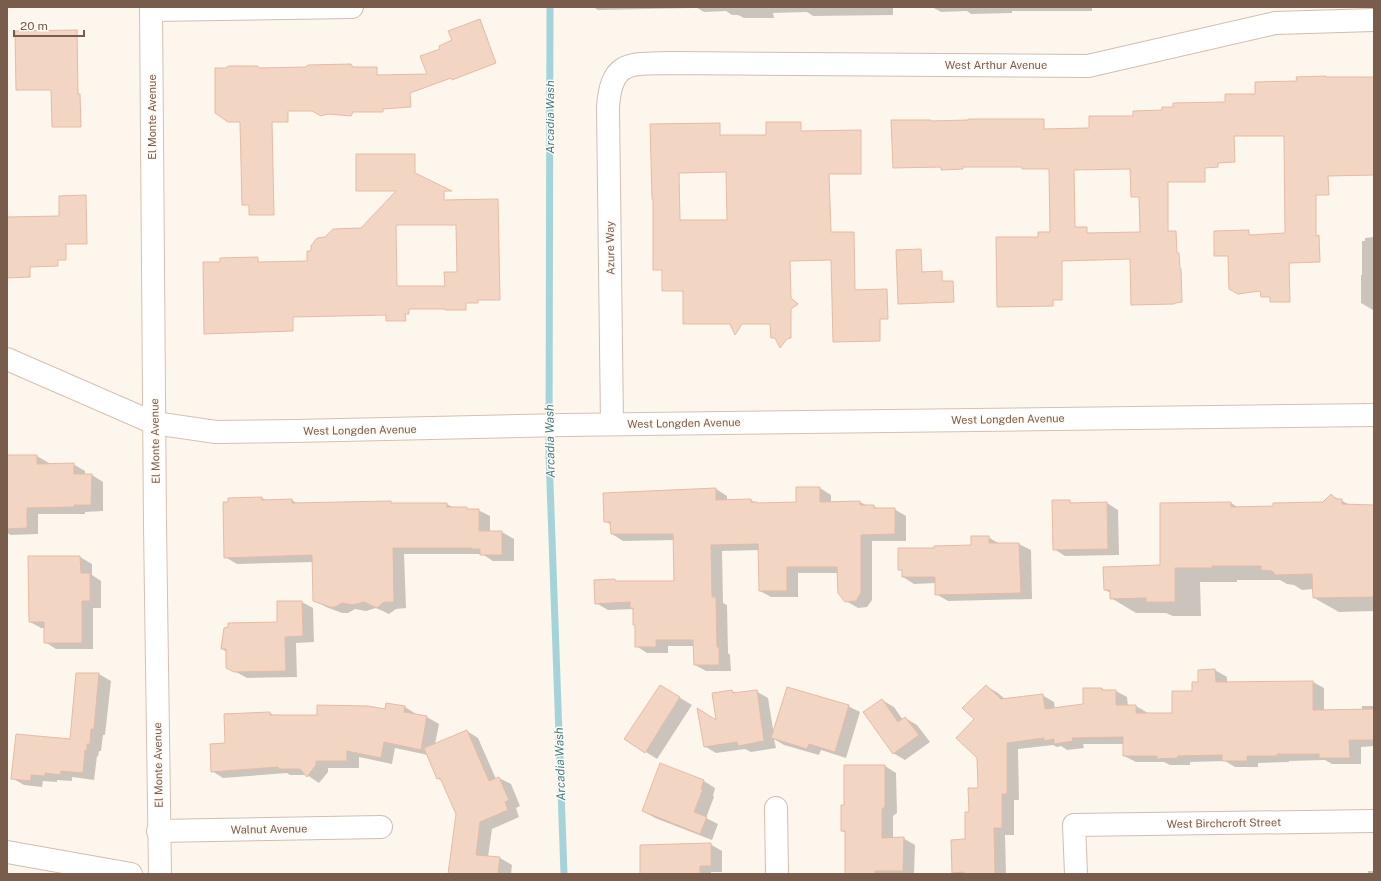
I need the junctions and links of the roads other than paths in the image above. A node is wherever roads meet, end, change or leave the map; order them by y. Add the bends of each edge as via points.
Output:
1 (352, 7) edge
2 (151, 8) edge
3 (1374, 20) edge
4 (617, 74) joint
5 (7, 359) edge
6 (1374, 415) edge
7 (154, 423) junction
8 (612, 424) junction
9 (776, 808) dead end
10 (1374, 821) edge
11 (381, 827) dead end
12 (158, 831) junction
13 (7, 852) edge
14 (131, 874) edge
15 (160, 874) edge
16 (777, 874) edge
17 (1076, 874) edge

1 - 2 street
2 - 7 street, El Monte Avenue
3 - 4 street, West Arthur Avenue via 1275,23 1088,66 671,63 635,64
4 - 8 street, Azure Way via 609,94 607,128
5 - 7 street, West Longden Avenue
6 - 8 street, West Longden Avenue
7 - 8 street, West Longden Avenue via 216,432
7 - 12 street, El Monte Avenue
9 - 16 street
10 - 17 street, West Birchcroft Street via 1074,825
11 - 12 street, Walnut Avenue
12 - 15 street, El Monte Avenue
13 - 14 street

